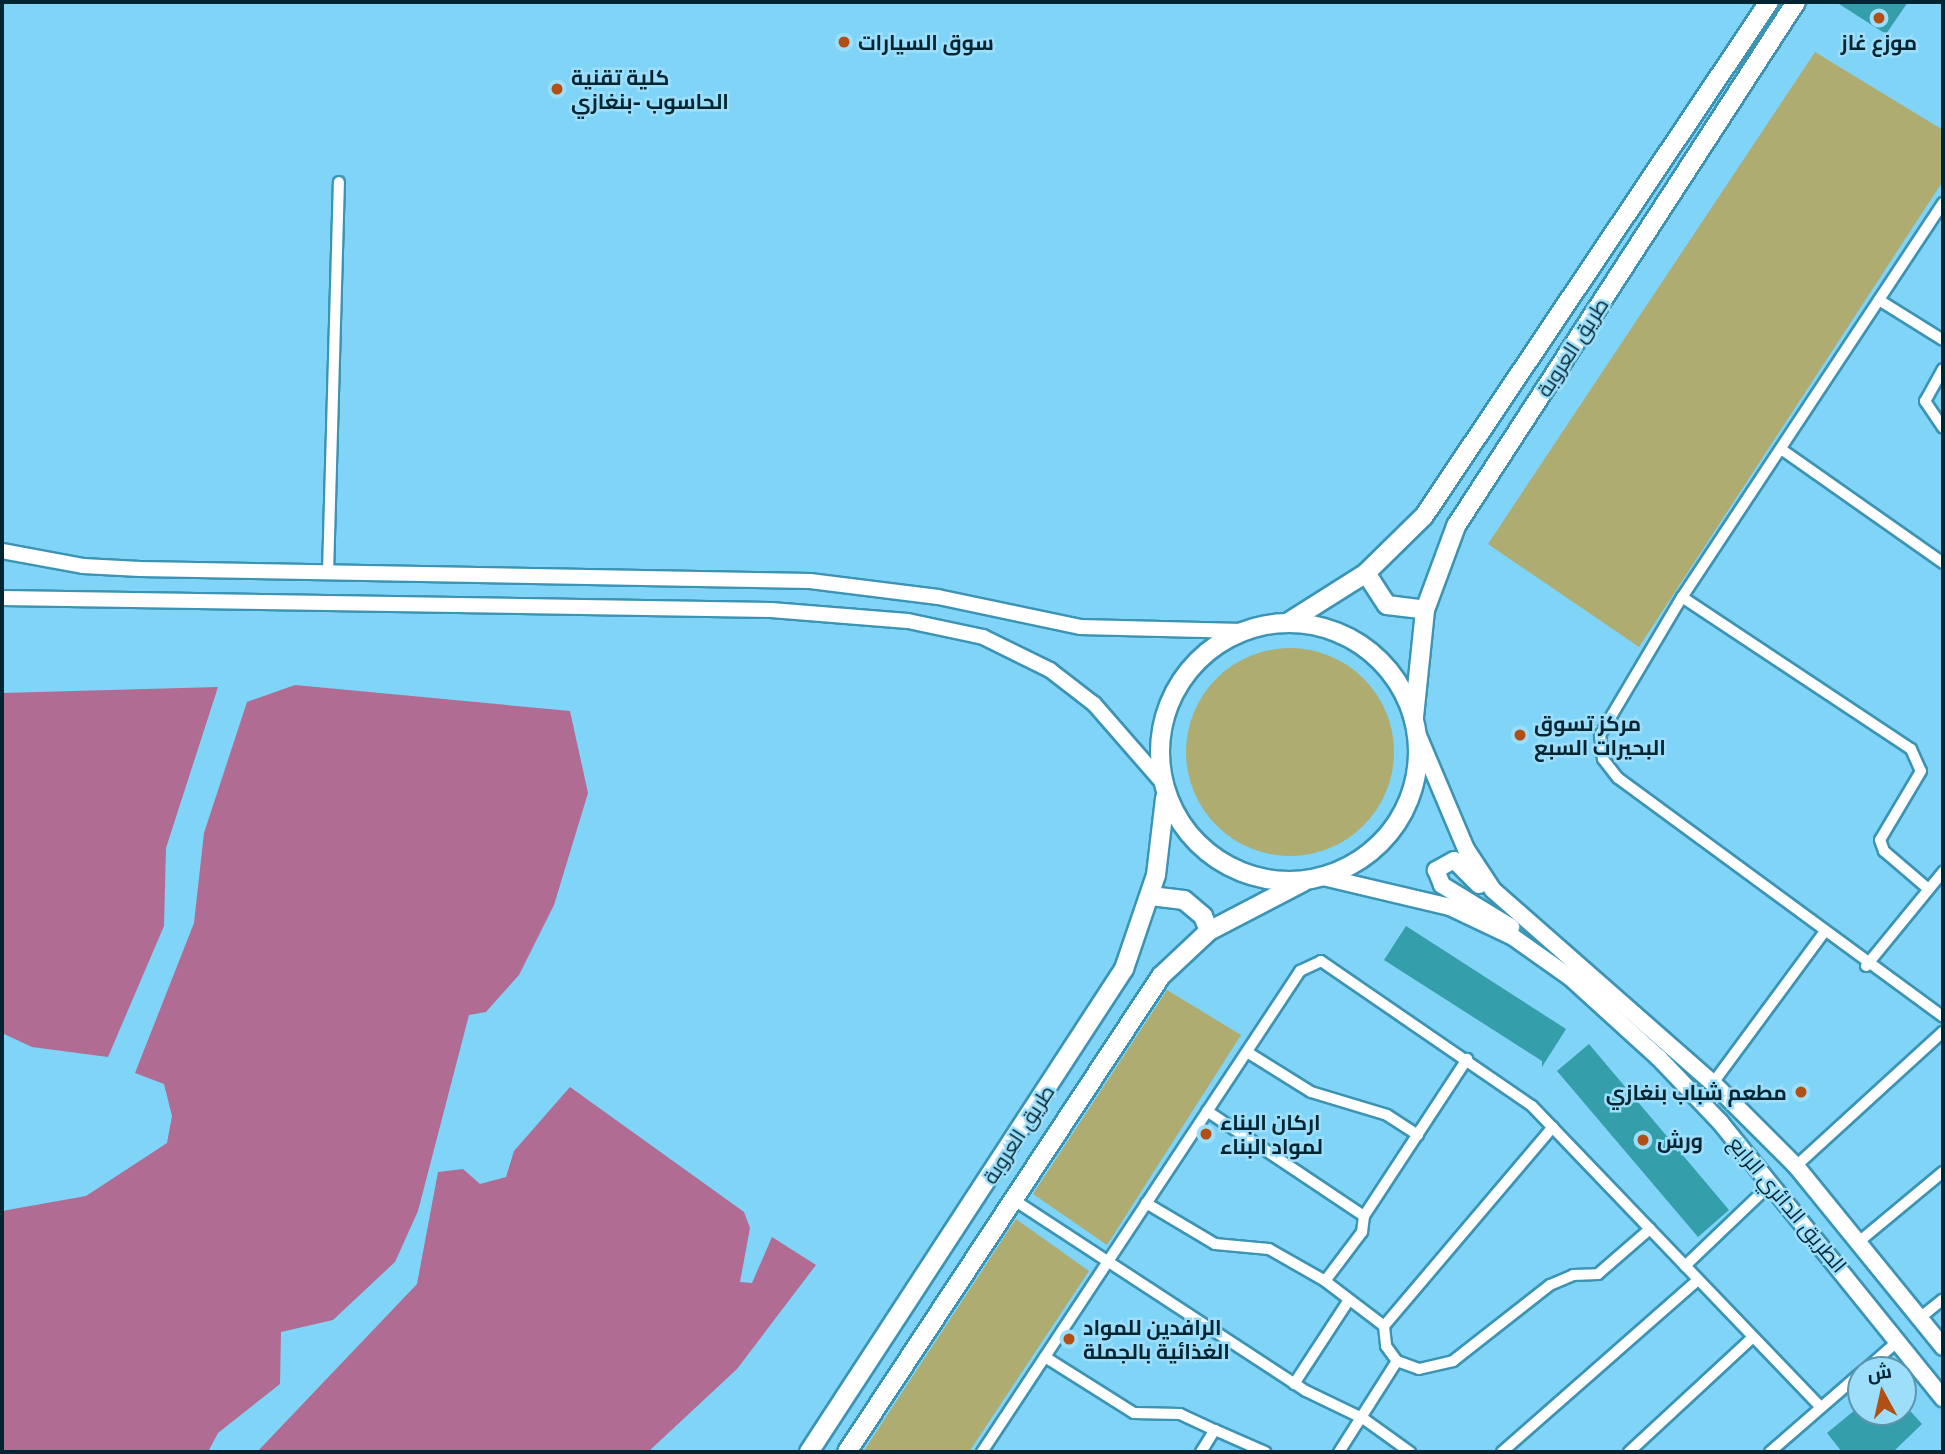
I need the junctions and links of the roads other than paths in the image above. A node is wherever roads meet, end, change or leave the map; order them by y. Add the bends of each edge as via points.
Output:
1 (1769, 2) edge
2 (1796, 2) edge
3 (339, 182) dead end
4 (1943, 203) edge
5 (1879, 300) junction
6 (1943, 340) edge
7 (1943, 369) edge
8 (1943, 428) edge
9 (1781, 449) junction
10 (2, 551) edge
11 (1943, 563) edge
12 (328, 573) junction
13 (1366, 573) junction
14 (1682, 597) junction
15 (2, 598) edge
16 (1425, 610) junction
17 (1287, 623) junction
18 (1243, 631) junction
19 (1415, 725) junction
20 (1163, 786) junction
21 (1943, 872) edge
22 (1315, 878) junction
23 (1926, 887) junction
24 (1151, 896) junction
25 (1502, 899) junction
26 (1209, 932) junction
27 (1824, 934) junction
28 (1533, 950) junction
29 (1866, 966) junction
30 (1943, 1017) edge
31 (1943, 1032) edge
32 (1247, 1052) junction
33 (1467, 1059) junction
34 (1713, 1083) junction
35 (1208, 1111) junction
36 (1553, 1127) junction
37 (1418, 1135) junction
38 (1796, 1166) junction
39 (1943, 1172) edge
40 (1772, 1183) junction
41 (1014, 1200) junction
42 (1146, 1203) junction
43 (1364, 1216) junction
44 (1650, 1229) junction
45 (1861, 1240) junction
46 (1107, 1263) junction
47 (1685, 1266) junction
48 (1698, 1280) junction
49 (1325, 1281) junction
50 (1943, 1299) edge
51 (1349, 1300) junction
52 (1921, 1317) junction
53 (1384, 1326) junction
54 (1753, 1337) junction
55 (1900, 1340) junction
56 (1943, 1347) edge
57 (1882, 1356) edge
58 (1045, 1357) junction
59 (1397, 1362) junction
60 (1294, 1384) junction
61 (1847, 1385) edge
62 (1943, 1398) edge
63 (1821, 1407) junction
64 (1364, 1419) junction
65 (1215, 1430) junction
66 (809, 1452) edge
67 (847, 1452) edge
68 (982, 1452) edge
69 (1201, 1452) edge
70 (1265, 1452) edge
71 (1339, 1452) edge
72 (1410, 1452) edge
73 (1502, 1452) edge
74 (1629, 1452) edge
75 (1770, 1452) edge

1 - 13 highway, طريق العروبة via 1436,499
2 - 16 highway, طريق العروبة via 1468,506 1447,546
3 - 12 street
4 - 5 street
5 - 6 street
5 - 9 street
7 - 8 street via 1925,401
9 - 11 street
9 - 14 street
10 - 12 main road via 83,566
12 - 18 main road via 800,580 938,597 1090,628
13 - 16 highway via 1387,605
13 - 17 highway, طريق العروبة
14 - 23 street via 1911,749 1921,771 1880,840 1884,851
14 - 27 street via 1602,723 1603,759 1618,778
15 - 20 main road via 771,610 918,623 983,637 1050,670 1094,704
16 - 19 highway, طريق العروبة
17 - 18 highway
17 - 19 highway via 1333,630 1373,653 1398,682
18 - 20 highway via 1206,652 1178,685 1159,739
19 - 22 highway, طريق العروبة via 1415,779 1397,822 1365,856
19 - 25 main road, الطريق الدائري الرابع via 1466,849
20 - 22 highway via 1186,831 1219,861 1262,878
20 - 24 highway, طريق العروبة
21 - 23 street
22 - 26 highway, طريق العروبة
22 - 28 main road, الطريق الدائري الرابع via 1427,899
23 - 29 street
24 - 26 highway via 1184,900 1203,916
24 - 66 highway, طريق العروبة via 1115,986
25 - 28 main road via 1454,860 1436,870 1442,885 1493,913
25 - 34 main road, الطريق الدائري الرابع
26 - 41 highway, طريق العروبة via 1151,989
27 - 29 street
27 - 34 street
28 - 40 main road, الطريق الدائري الرابع via 1659,1058
29 - 30 street
31 - 38 street
32 - 33 street via 1300,971 1321,961
32 - 35 street
32 - 37 street via 1311,1092 1387,1115
33 - 36 street
33 - 37 street
34 - 38 main road, الطريق الدائري الرابع
35 - 42 street
35 - 43 street
36 - 44 street
36 - 53 street
37 - 43 street
38 - 45 main road, الطريق الدائري الرابع
39 - 45 street
40 - 47 street
40 - 55 main road, الطريق الدائري الرابع
41 - 46 street
41 - 67 highway, طريق العروبة
42 - 46 street
42 - 49 street via 1215,1244 1269,1249
43 - 49 street via 1364,1227
44 - 47 street
44 - 59 street via 1598,1274 1573,1275 1550,1285 1453,1361 1419,1369
45 - 52 main road, الطريق الدائري الرابع
46 - 58 street
46 - 60 street
47 - 48 street
48 - 54 street
48 - 73 street
49 - 51 street
50 - 52 street
51 - 53 street
51 - 60 street
52 - 56 main road, الطريق الدائري الرابع
53 - 59 street via 1386,1346
54 - 63 street
54 - 74 street
55 - 57 street
55 - 62 main road, الطريق الدائري الرابع
58 - 65 street via 1134,1413 1180,1414
58 - 68 street
59 - 64 street
60 - 64 street
61 - 63 street
63 - 75 street
64 - 71 street
64 - 72 street
65 - 69 street
65 - 70 street

